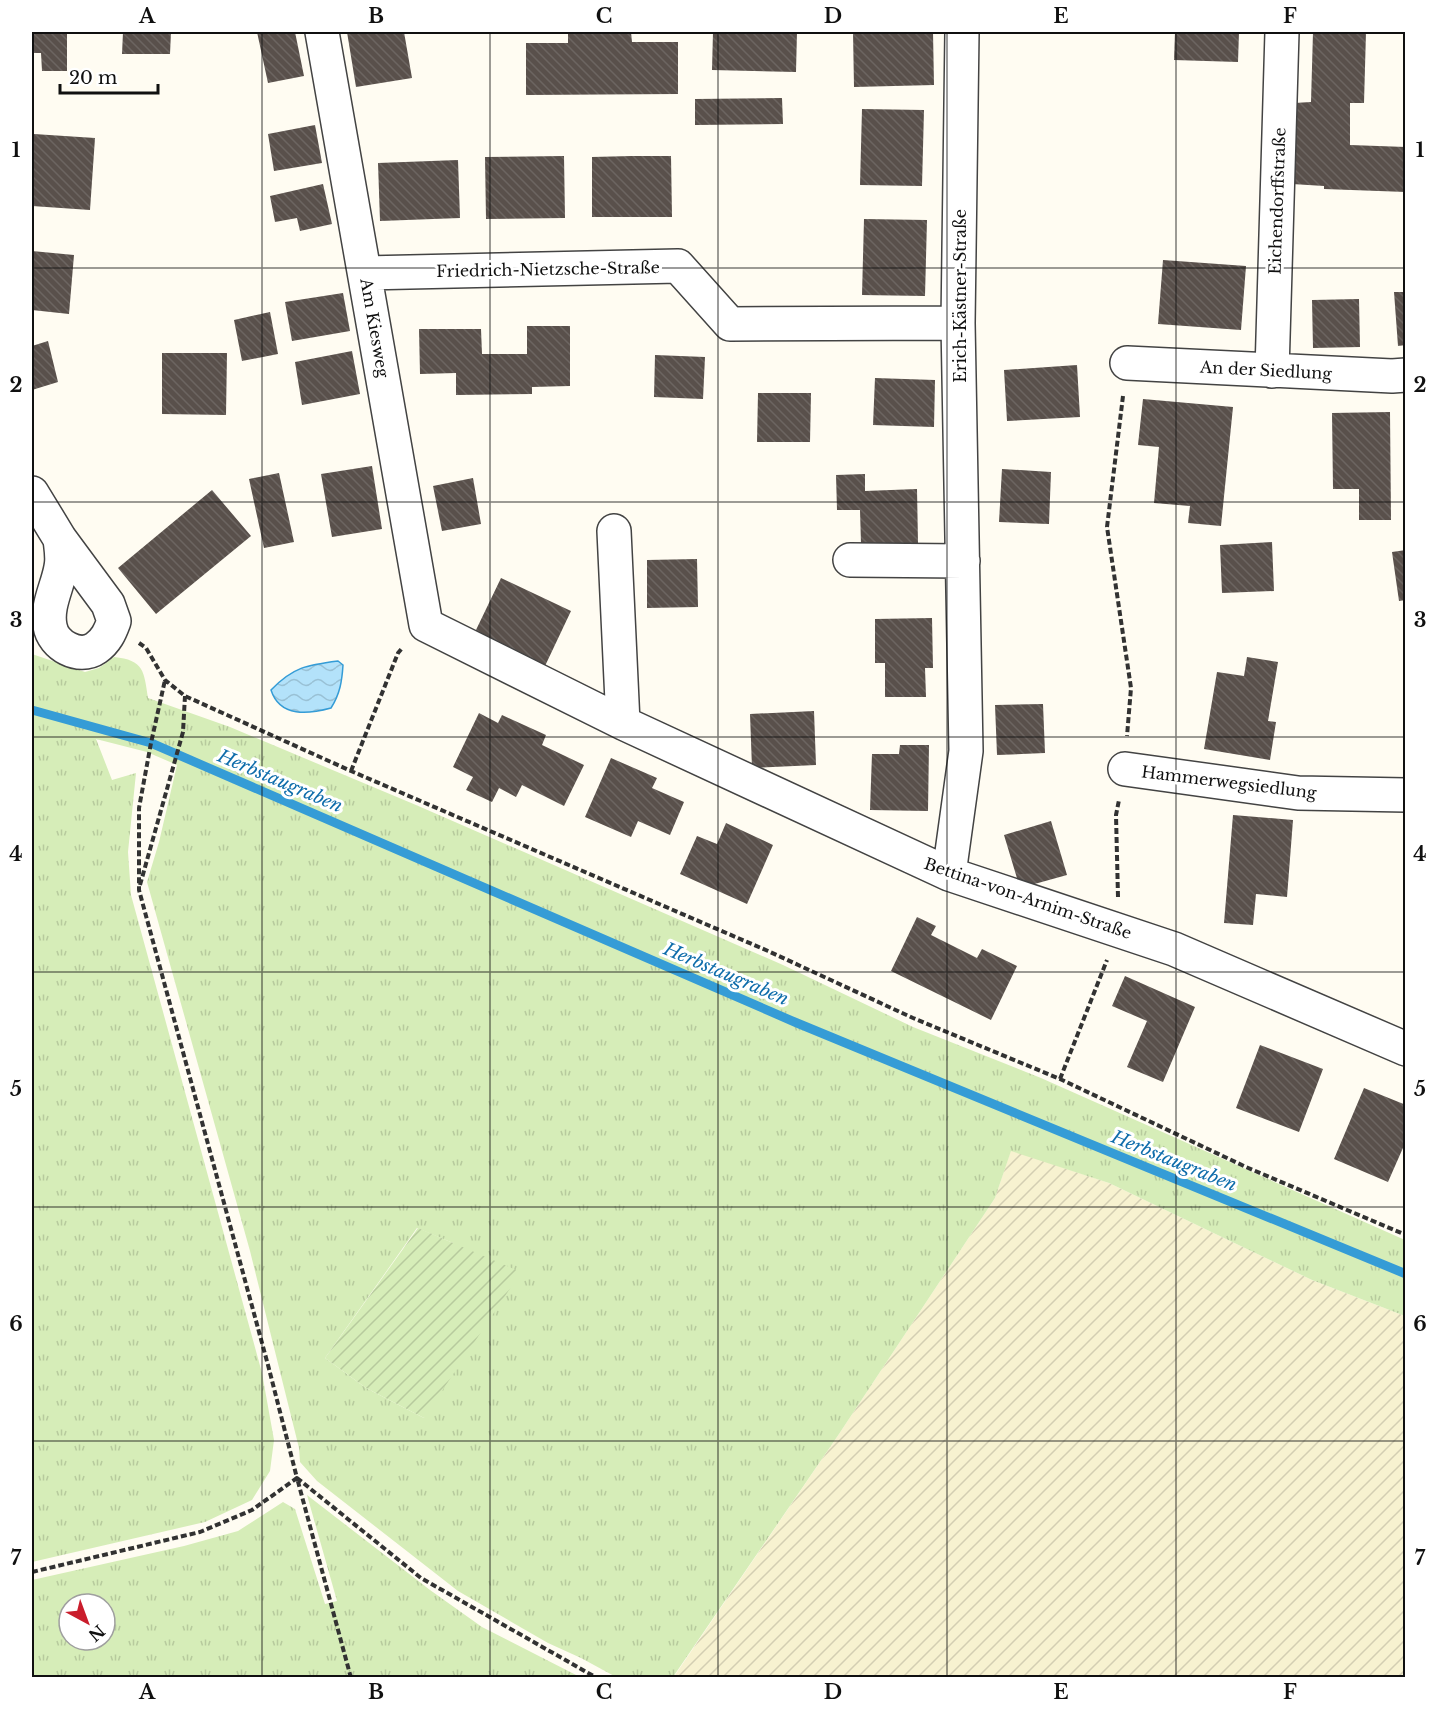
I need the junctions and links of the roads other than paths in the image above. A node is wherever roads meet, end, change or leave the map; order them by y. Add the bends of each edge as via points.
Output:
1 (322, 32) edge
2 (962, 32) edge
3 (1282, 32) edge
4 (365, 273) junction
5 (958, 323) junction
6 (1127, 363) road end
7 (1272, 371) junction
8 (1406, 375) edge
9 (32, 493) edge
10 (614, 531) dead end
11 (60, 539) junction
12 (850, 560) dead end
13 (963, 561) junction
14 (40, 615) edge
15 (426, 625) joint
16 (623, 723) junction
17 (1125, 769) road end
18 (1406, 795) edge
19 (949, 874) junction
20 (1406, 1049) edge

1 - 4 street, Am Kiesweg
2 - 5 street, Erich-Kästner-Straße
3 - 7 street, Eichendorffstraße
4 - 5 street, Friedrich-Nietzsche-Straße via 678,266 730,324
4 - 15 street, Am Kiesweg
5 - 13 street, Erich-Kästner-Straße
6 - 7 street, An der Siedlung
7 - 8 street, An der Siedlung
9 - 11 street
10 - 16 street
11 - 14 street via 62,564
11 - 14 street via 108,604 114,621 108,637 95,649 82,652 60,644
12 - 13 street
13 - 19 street, Erich-Kästner-Straße via 966,752
15 - 16 street, Bettina-von-Arnim-Straße
16 - 19 street, Bettina-von-Arnim-Straße
17 - 18 street, Hammerwegsiedlung via 1298,793
19 - 20 street, Bettina-von-Arnim-Straße via 1174,949

